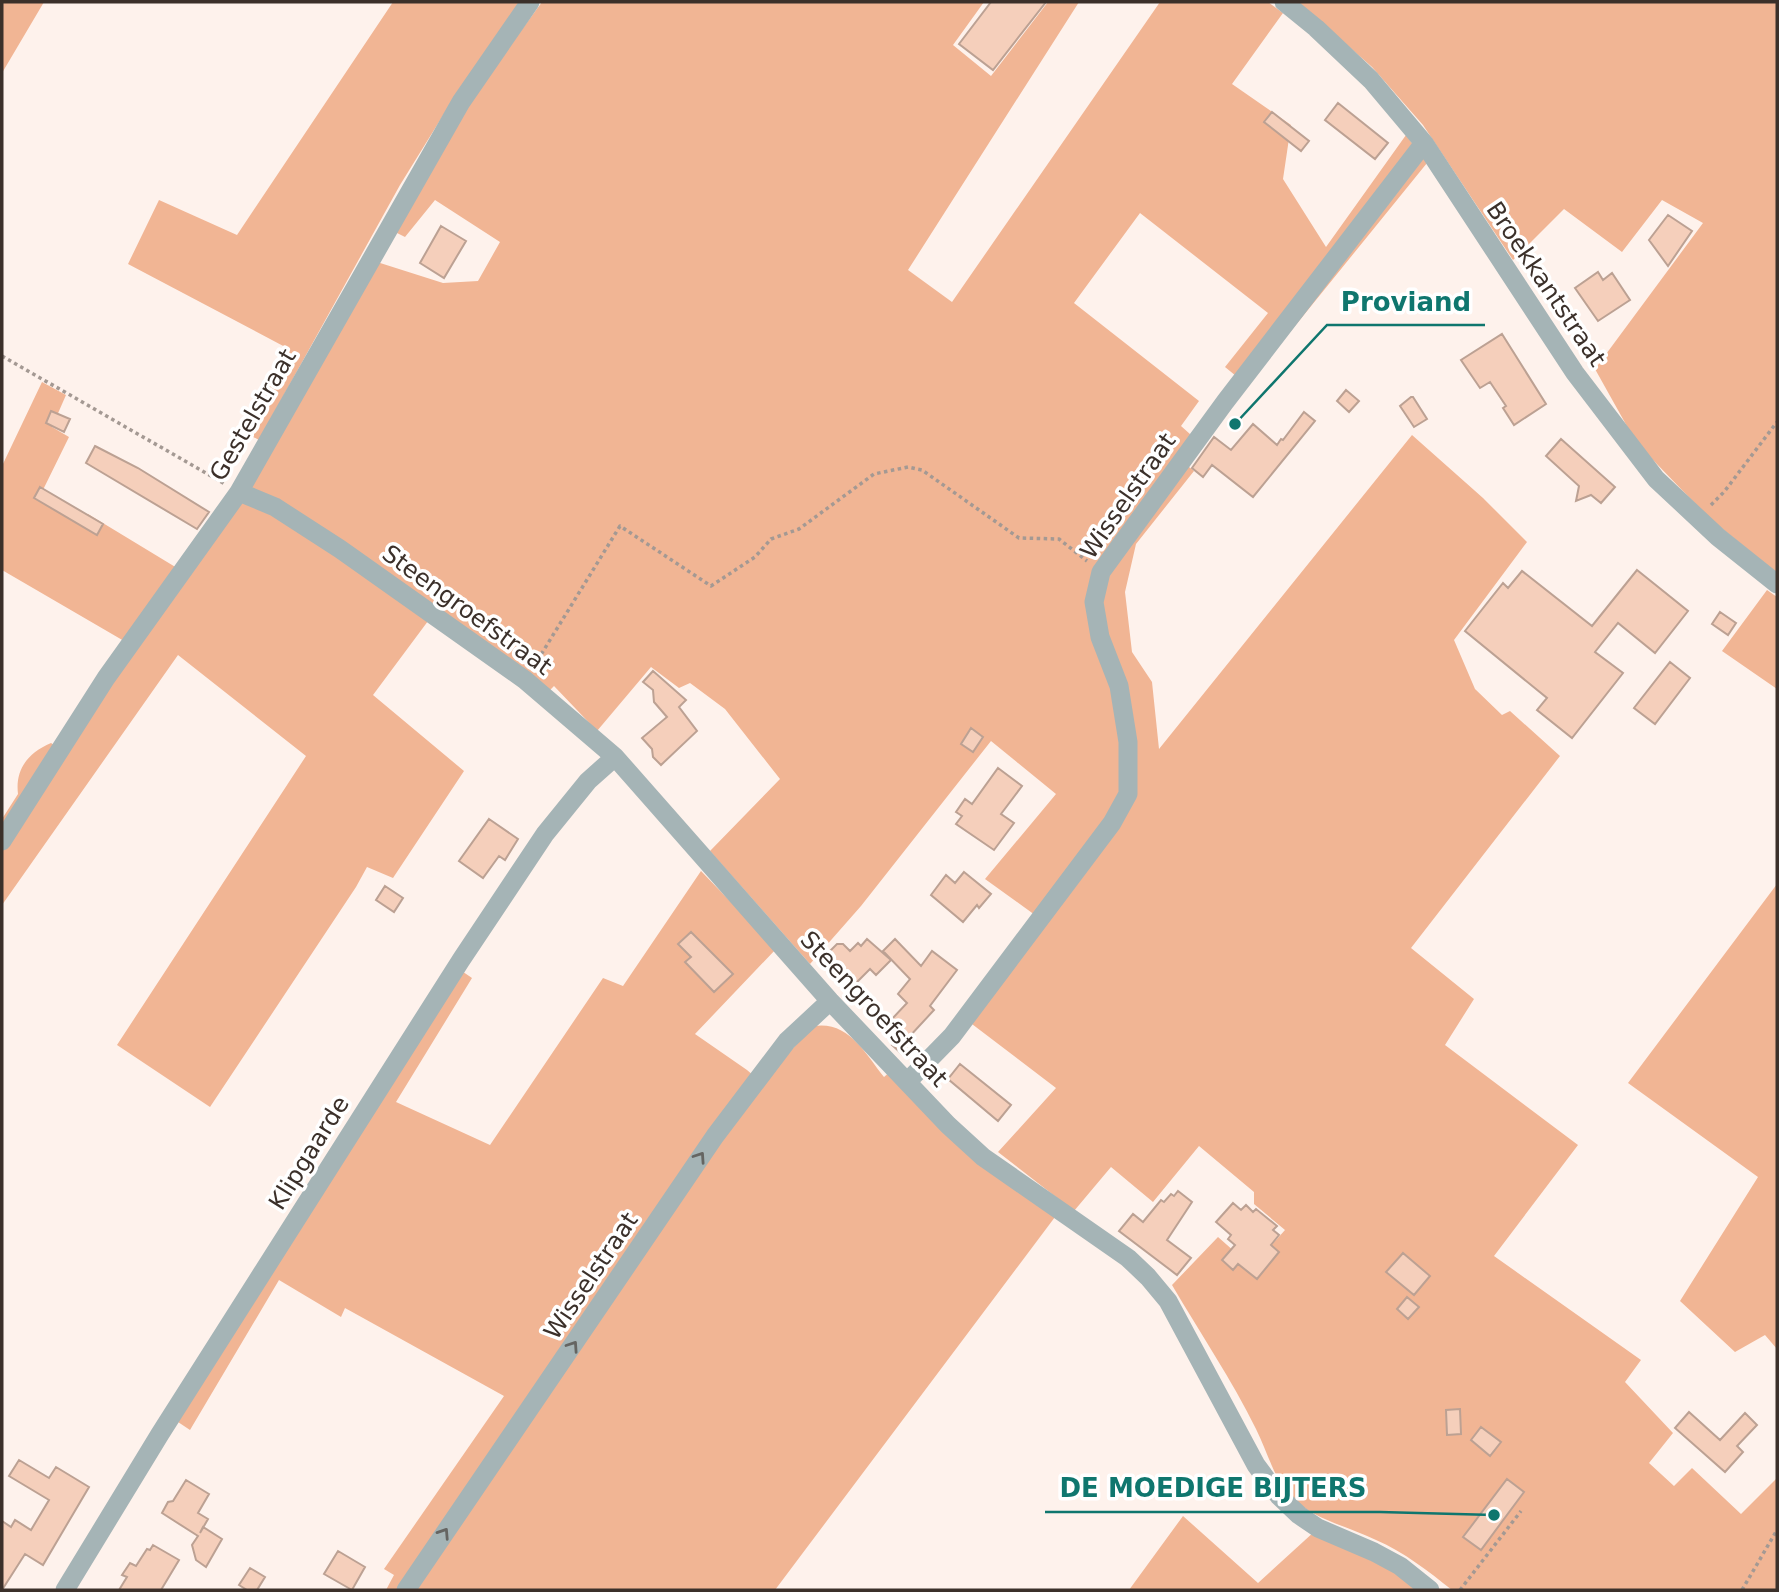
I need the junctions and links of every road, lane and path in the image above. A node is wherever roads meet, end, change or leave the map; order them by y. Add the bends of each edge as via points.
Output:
1 (530, 2) edge
2 (1284, 2) edge
3 (1424, 143) junction
4 (2, 356) edge
5 (1777, 422) edge
6 (239, 492) junction
7 (1696, 517) junction
8 (1101, 572) junction
9 (1777, 584) edge
10 (525, 680) junction
11 (615, 757) junction
12 (2, 841) edge
13 (830, 1001) junction
14 (908, 1081) junction
15 (1521, 1511) dead end
16 (1777, 1530) edge
17 (65, 1590) edge
18 (407, 1590) edge
19 (1430, 1590) edge
20 (1461, 1590) edge
21 (1742, 1590) edge

1 - 6 street, Gestelstraat via 461,103
2 - 3 street, Broekkantstraat via 1371,80
3 - 7 street, Broekkantstraat via 1575,373 1656,479
3 - 8 street, Wisselstraat
4 - 6 path
5 - 7 path via 1724,492
6 - 10 street, Steengroefstraat via 275,507 340,549
6 - 12 street, Gestelstraat via 106,678
7 - 9 street, Broekkantstraat
8 - 10 path via 1059,539 1019,538 922,470 908,467 874,474 799,529 771,539 755,557 711,586 620,526
8 - 14 street, Wisselstraat via 1094,602 1100,637 1119,686 1128,742 1128,794 1112,823 952,1035
10 - 11 street, Steengroefstraat
11 - 13 street, Steengroefstraat
11 - 17 street, Klipgaarde via 545,834 461,960
13 - 14 street, Steengroefstraat
18 -> 13 street, Wisselstraat via 715,1136 787,1041
14 - 19 street, Steengroefstraat via 983,1157 1148,1276 1168,1301 1255,1465 1299,1516 1400,1566
15 - 20 path
16 - 21 path

